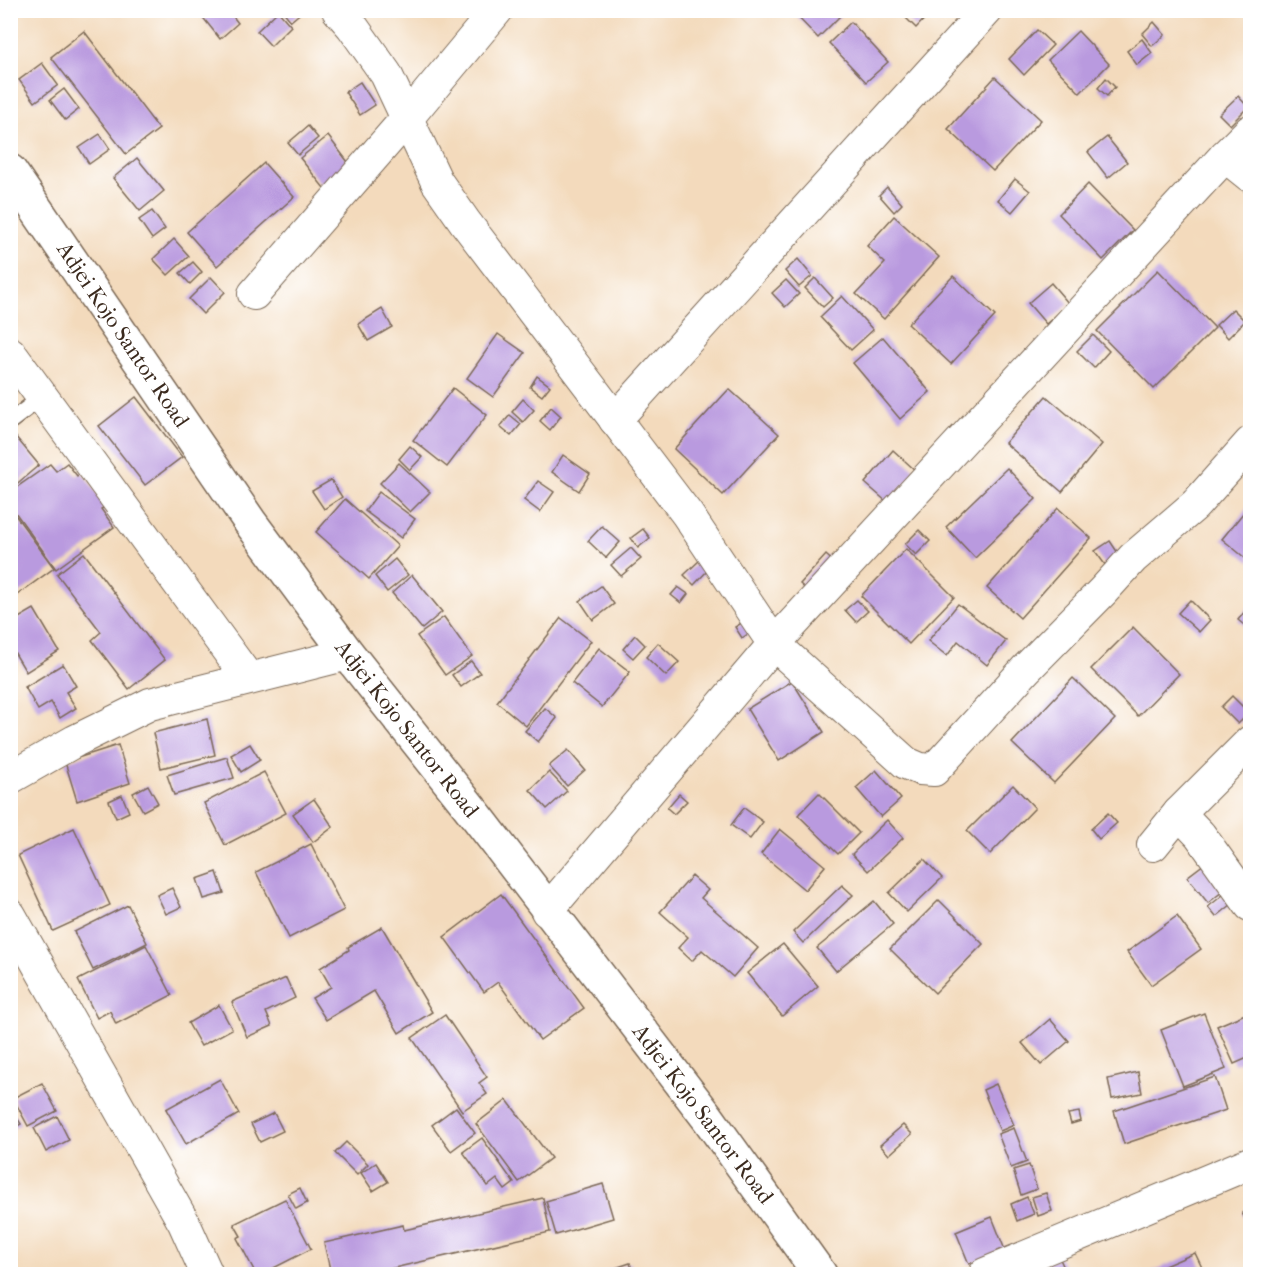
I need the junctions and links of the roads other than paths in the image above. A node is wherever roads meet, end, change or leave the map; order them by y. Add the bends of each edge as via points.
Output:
1 (338, 10) edge
2 (497, 10) edge
3 (987, 10) edge
4 (408, 117) junction
5 (1251, 131) edge
6 (1225, 156) junction
7 (10, 171) edge
8 (1251, 176) edge
9 (254, 294) dead end
10 (10, 353) edge
11 (42, 397) junction
12 (12, 420) edge
13 (615, 420) junction
14 (1251, 443) edge
15 (774, 644) junction
16 (348, 654) junction
17 (248, 678) junction
18 (1251, 742) edge
19 (10, 778) edge
20 (1179, 813) junction
21 (1153, 845) dead end
22 (1251, 905) edge
23 (547, 911) junction
24 (10, 915) edge
25 (1251, 1163) edge
26 (207, 1275) edge
27 (820, 1275) edge
28 (985, 1275) edge

1 - 4 street via 386,74
2 - 4 street
3 - 13 street
4 - 9 street
4 - 13 street via 437,182
5 - 6 street
6 - 8 street
6 - 15 street
7 - 16 street, Adjei Kojo Santor Road via 250,522
10 - 11 street
11 - 12 lane
11 - 17 street
13 - 15 street via 687,514
14 - 15 street via 1195,505 1133,558 934,770 906,763
15 - 23 street
16 - 17 street
16 - 23 street, Adjei Kojo Santor Road
17 - 19 street via 150,704
18 - 20 street
20 - 21 street
20 - 22 street
23 - 27 street, Adjei Kojo Santor Road via 708,1118
24 - 26 street via 184,1223
25 - 28 street

